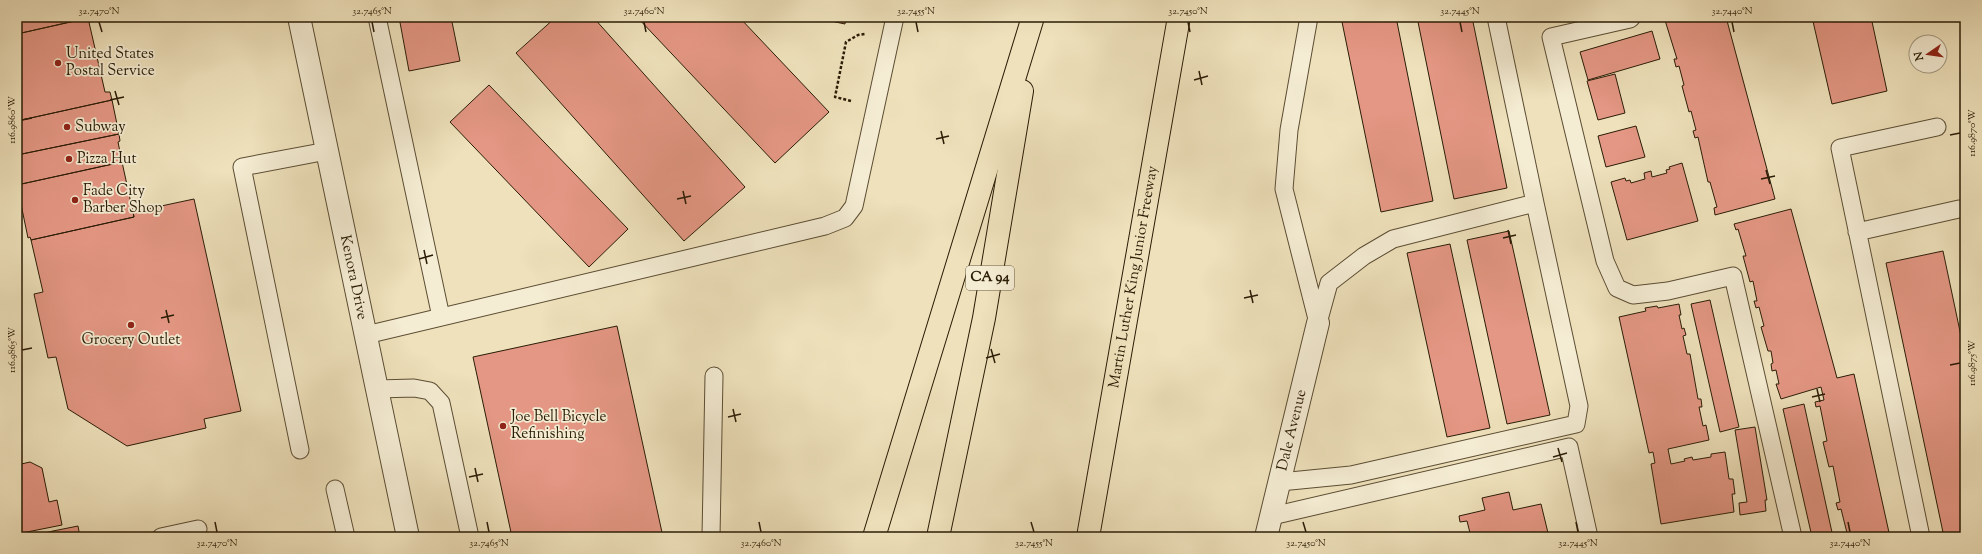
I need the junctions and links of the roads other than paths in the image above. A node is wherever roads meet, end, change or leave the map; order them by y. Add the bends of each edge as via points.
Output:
1 (298, 17) edge
2 (377, 17) edge
3 (895, 17) edge
4 (1034, 17) edge
5 (1179, 17) edge
6 (1309, 17) edge
7 (1496, 17) edge
8 (1632, 17) edge
9 (1937, 127) dead end
10 (327, 151) junction
11 (1535, 203) junction
12 (1959, 209) dead end
13 (1857, 232) junction
14 (441, 317) junction
15 (1318, 323) junction
16 (366, 335) junction
17 (714, 376) dead end
18 (377, 389) junction
19 (300, 450) dead end
20 (1280, 482) junction
21 (334, 489) dead end
22 (1272, 516) junction
23 (198, 528) dead end
24 (161, 537) edge
25 (346, 537) edge
26 (408, 537) edge
27 (470, 537) edge
28 (711, 537) edge
29 (874, 537) edge
30 (938, 537) edge
31 (1088, 537) edge
32 (1266, 537) edge
33 (1589, 537) edge
34 (1793, 537) edge
35 (1921, 537) edge

1 - 10 street, Kenora Drive
2 - 14 lane
3 - 14 lane via 854,206 845,218 825,226
4 - 29 highway
4 - 30 highway, CA 94 via 984,318
5 - 31 highway, Martin Luther King Junior Freeway
6 - 15 lane via 1289,130 1284,188
7 - 11 lane
8 - 34 lane via 1551,37 1605,261 1617,288 1634,295 1668,291 1733,276
9 - 13 lane via 1840,148
10 - 16 street, Kenora Drive
10 - 19 lane via 242,167
11 - 15 lane via 1393,239 1364,256 1329,283
11 - 20 lane via 1579,406 1576,424 1351,475
12 - 13 lane
13 - 35 lane
14 - 16 lane
15 - 20 street, Dale Avenue
16 - 18 street, Kenora Drive
17 - 28 lane
18 - 26 street, Kenora Drive
18 - 27 lane via 414,388 430,391 441,403
20 - 22 street, Dale Avenue
21 - 25 lane
22 - 32 street, Dale Avenue
22 - 33 lane via 1569,447
23 - 24 lane

